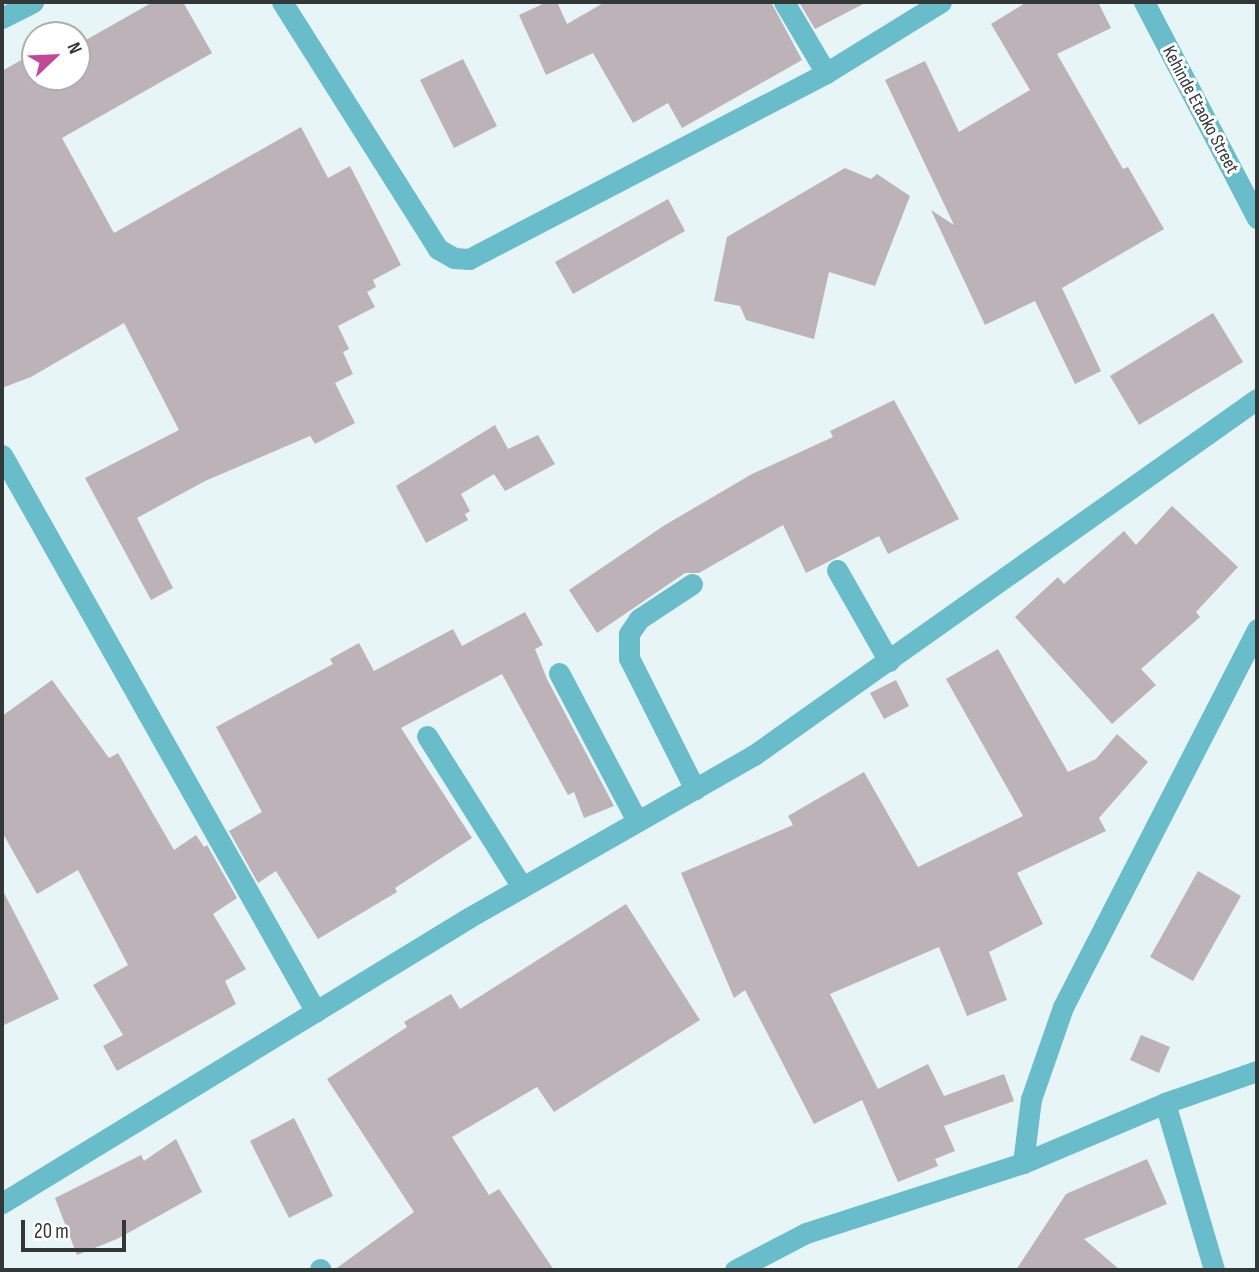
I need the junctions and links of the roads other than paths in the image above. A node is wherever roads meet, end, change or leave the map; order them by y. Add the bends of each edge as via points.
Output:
1 (33, 2) edge
2 (282, 2) edge
3 (784, 2) edge
4 (941, 2) edge
5 (1144, 2) edge
6 (2, 18) edge
7 (825, 73) junction
8 (1257, 218) edge
9 (1257, 399) edge
10 (2, 455) edge
11 (837, 570) dead end
12 (692, 584) dead end
13 (1257, 629) edge
14 (889, 661) junction
15 (559, 673) dead end
16 (427, 736) dead end
17 (695, 789) junction
18 (637, 821) junction
19 (522, 887) junction
20 (316, 1012) junction
21 (1257, 1071) edge
22 (1165, 1103) junction
23 (1023, 1163) junction
24 (2, 1203) edge
25 (1212, 1269) edge
26 (735, 1270) edge

1 - 6 street
2 - 7 street via 438,249 454,258 469,258
3 - 7 street
4 - 7 street
5 - 8 street, Kehinde Etaoko Street
9 - 14 street
10 - 20 street
11 - 14 street
12 - 17 street via 639,619 629,634 629,658
13 - 23 street via 1063,1007 1031,1099
14 - 17 street via 754,755
15 - 18 street
16 - 19 street
17 - 18 street
18 - 19 street
19 - 20 street
20 - 24 street
21 - 22 street
22 - 23 street
22 - 25 street
23 - 26 street via 806,1233

